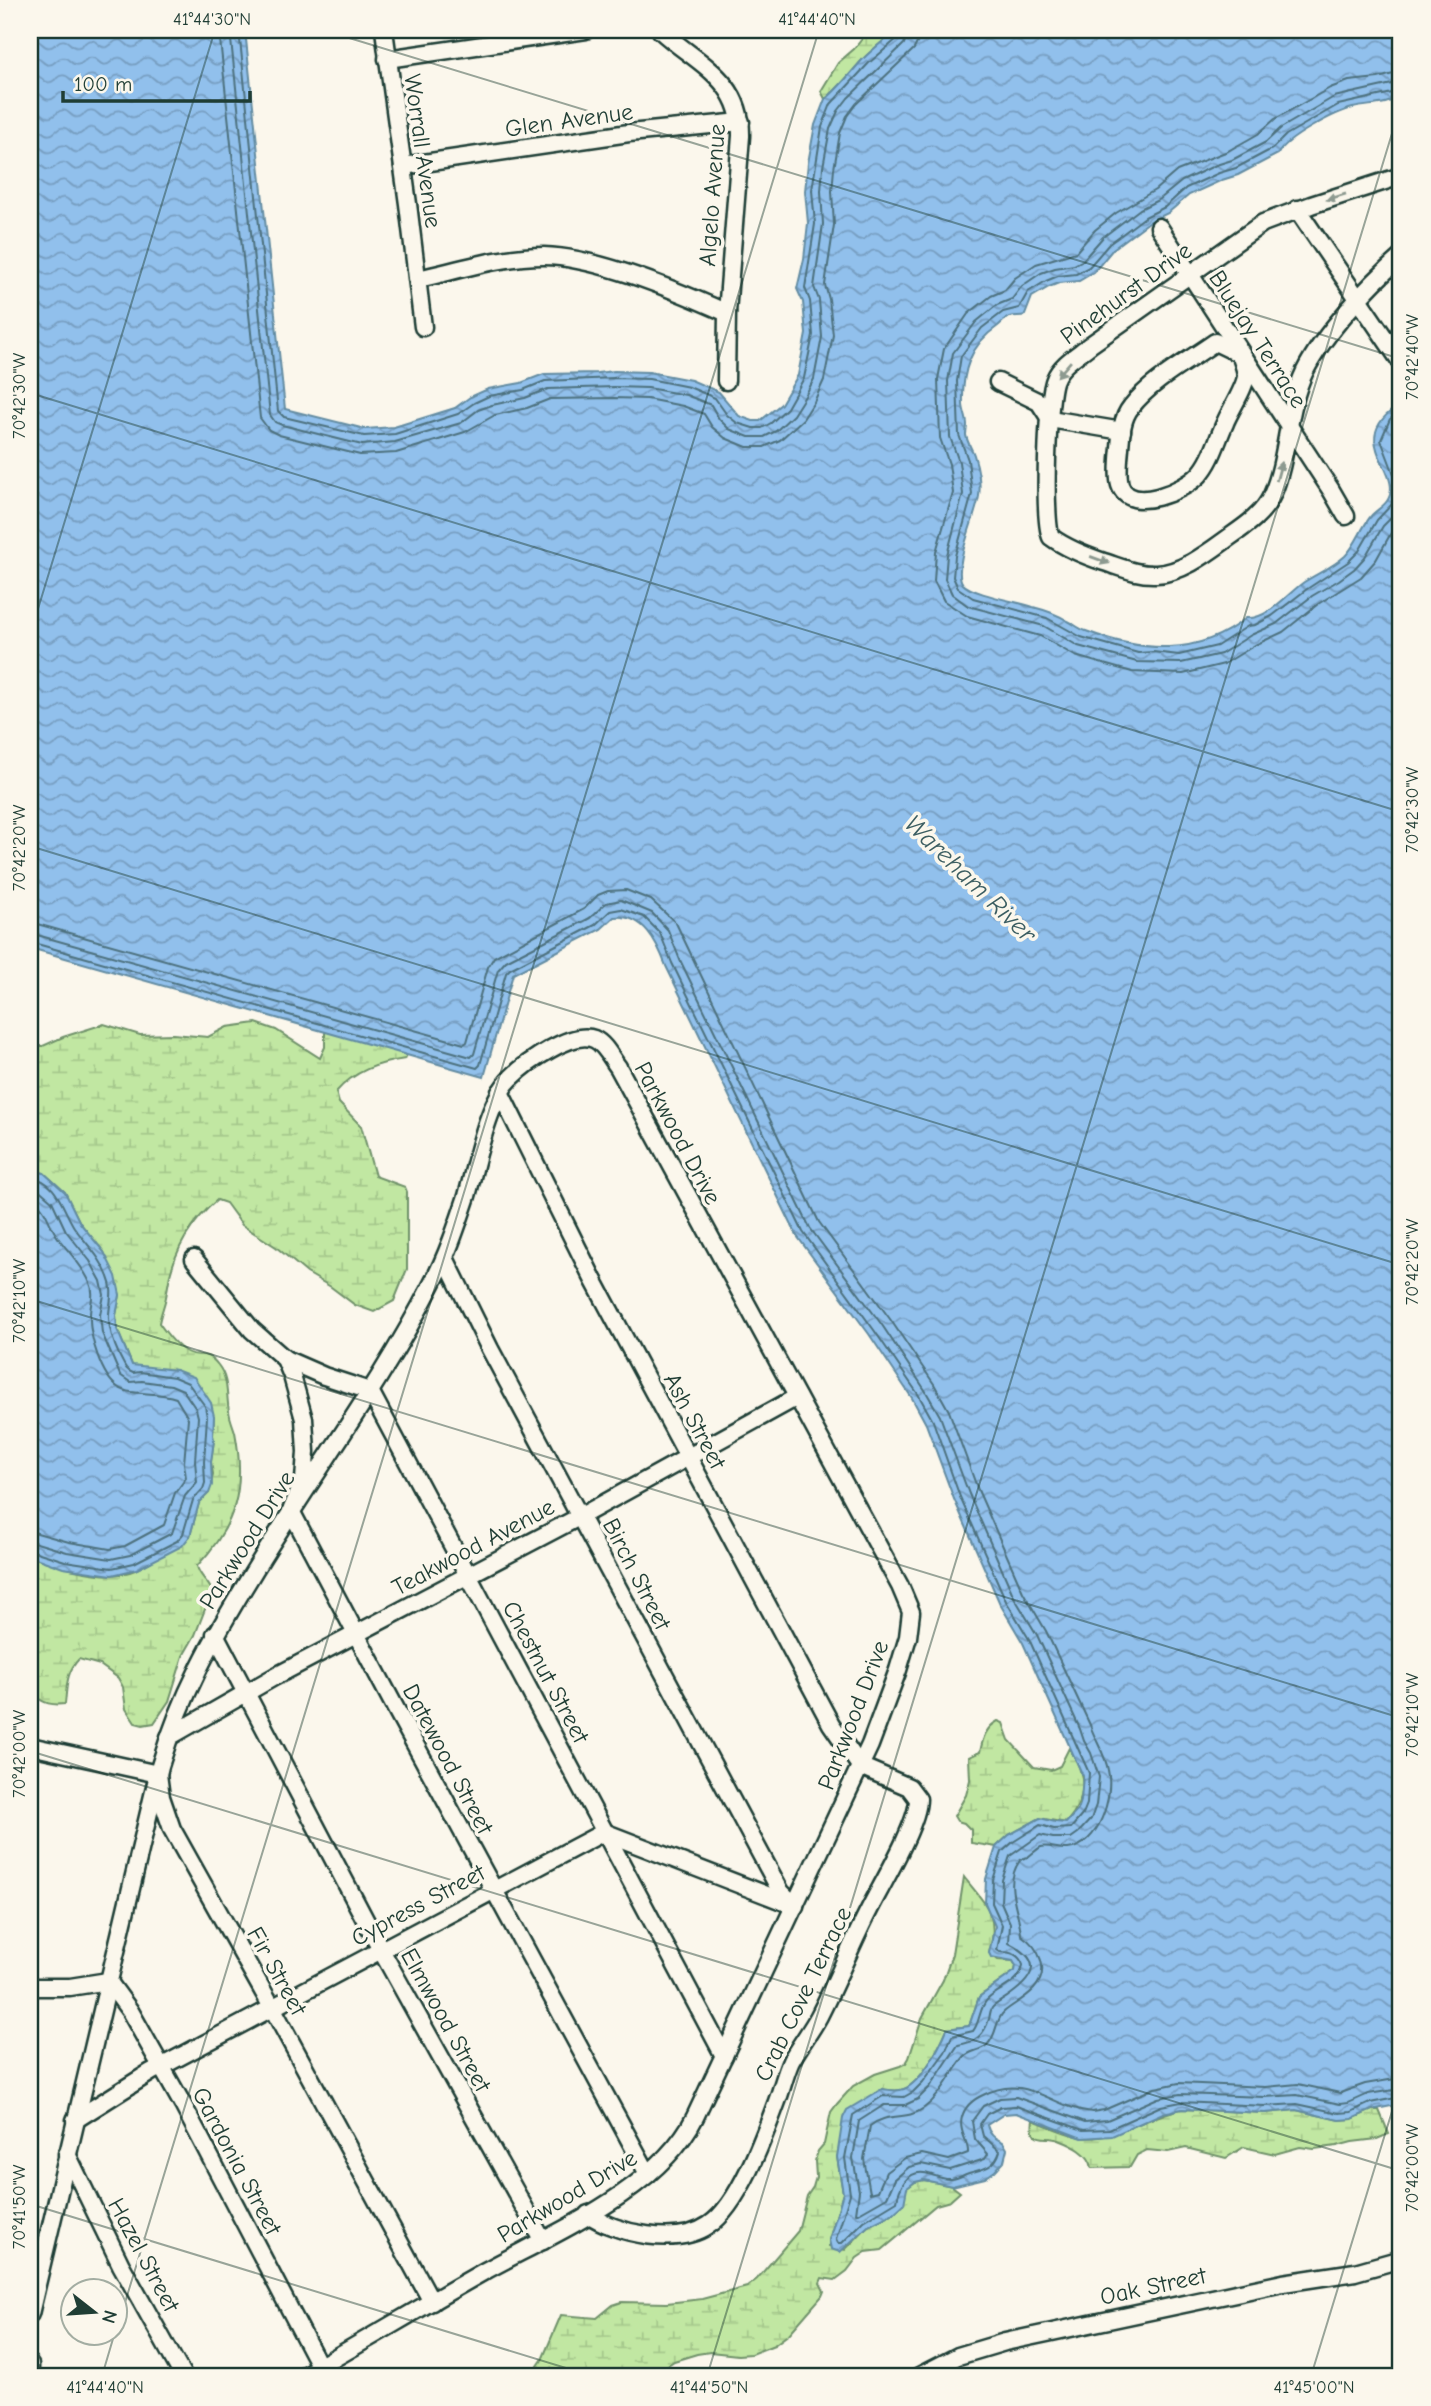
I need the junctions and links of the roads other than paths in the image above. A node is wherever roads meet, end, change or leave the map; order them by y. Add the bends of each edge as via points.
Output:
1 (384, 30) edge
2 (586, 30) edge
3 (660, 30) edge
4 (387, 59) junction
5 (741, 122) junction
6 (403, 166) junction
7 (1401, 176) edge
8 (1297, 209) junction
9 (1159, 227) dead end
10 (1401, 257) edge
11 (1189, 275) junction
12 (418, 279) junction
13 (1358, 302) junction
14 (727, 313) junction
15 (423, 327) dead end
16 (1240, 354) junction
17 (1401, 362) edge
18 (726, 381) dead end
19 (998, 382) dead end
20 (1050, 419) junction
21 (1289, 428) junction
22 (1122, 431) junction
23 (1346, 516) dead end
24 (500, 1092) junction
25 (445, 1258) junction
26 (194, 1259) dead end
27 (285, 1359) junction
28 (370, 1391) junction
29 (797, 1397) junction
30 (687, 1456) junction
31 (291, 1511) junction
32 (581, 1516) junction
33 (469, 1576) junction
34 (356, 1633) junction
35 (215, 1634) junction
36 (246, 1692) junction
37 (169, 1737) junction
38 (30, 1746) edge
39 (860, 1766) junction
40 (158, 1774) junction
41 (604, 1832) junction
42 (493, 1891) junction
43 (795, 1906) junction
44 (381, 1950) junction
45 (108, 1981) junction
46 (30, 1987) edge
47 (273, 2009) junction
48 (724, 2056) junction
49 (161, 2067) junction
50 (75, 2120) junction
51 (67, 2154) junction
52 (648, 2175) junction
53 (587, 2214) junction
54 (543, 2241) junction
55 (1401, 2259) edge
56 (432, 2302) junction
57 (30, 2314) edge
58 (30, 2364) edge
59 (320, 2367) junction
60 (30, 2376) edge
61 (183, 2376) edge
62 (303, 2376) edge
63 (919, 2376) edge

1 - 4 street, Worrall Avenue
2 - 4 street
3 - 5 street, Algelo Avenue via 723,83
4 - 6 street, Worrall Avenue
5 - 6 street, Glen Avenue via 629,133
5 - 14 street, Algelo Avenue
6 - 12 street, Worrall Avenue
7 -> 8 street, Pinehurst Drive
8 - 11 street, Pinehurst Drive via 1263,223
8 - 13 street
9 - 11 street, Bluejay Terrace
10 - 13 street, Pinehurst Drive
11 - 16 street, Bluejay Terrace
11 -> 20 street, Pinehurst Drive via 1063,367 1052,386
12 - 14 street via 494,262 556,257 594,264
12 - 15 street, Worrall Avenue
13 - 17 street
13 - 21 street, Pinehurst Drive via 1311,361 1296,395
14 - 18 street, Algelo Avenue
16 - 21 street, Bluejay Terrace
16 - 22 street via 1215,342 1133,404
16 - 22 street via 1246,377 1206,465 1189,483 1149,500 1130,496 1120,482
19 - 20 street via 1039,402
20 -> 21 street, Pinehurst Drive via 1046,506 1050,536 1098,560 1152,574 1196,560 1261,512 1273,492
20 - 22 street
21 - 23 street, Bluejay Terrace
24 - 25 street, Parkwood Drive
24 - 29 street, Parkwood Drive via 519,1070 559,1045 584,1037 602,1045
24 - 30 street, Ash Street
25 - 28 street, Parkwood Drive
25 - 32 street, Birch Street
26 - 27 street via 252,1330
27 - 28 street
27 - 31 street via 299,1395 306,1441 304,1480
28 - 31 street, Parkwood Drive
28 - 33 street, Chestnut Street
29 - 30 street, Teakwood Avenue
29 - 39 street, Parkwood Drive via 911,1612 898,1670
30 - 32 street, Teakwood Avenue
30 - 39 street, Ash Street via 831,1724
31 - 34 street, Datewood Street
31 - 35 street, Parkwood Drive
32 - 33 street, Teakwood Avenue
32 - 43 street, Birch Street via 781,1892
33 - 34 street, Teakwood Avenue
33 - 41 street, Chestnut Street
34 - 36 street, Teakwood Avenue
34 - 42 street, Datewood Street
35 - 36 street, Elmwood Street
35 - 37 street, Parkwood Drive
36 - 37 street, Teakwood Avenue
36 - 44 street, Elmwood Street
37 - 40 street, Parkwood Drive
38 - 40 street
39 - 43 street, Parkwood Drive
39 - 53 street, Crab Cove Terrace via 912,1789 918,1799 917,1812 826,2003 791,2062 732,2199 706,2227 671,2236 614,2228
40 - 45 street, Parkwood Drive
40 - 47 street, Fir Street via 172,1829
41 - 42 street, Cypress Street
41 - 43 street
41 - 48 street, Chestnut Street
42 - 44 street, Cypress Street
42 - 52 street, Datewood Street
43 - 48 street, Parkwood Drive
44 - 47 street, Cypress Street
44 - 54 street, Elmwood Street
45 - 46 street
45 - 49 street, Gardonia Street
45 - 50 street, Parkwood Drive
47 - 49 street, Cypress Street
47 - 56 street, Fir Street
48 - 52 street, Parkwood Drive via 687,2132
49 - 50 street, Cypress Street
49 - 59 street, Gardonia Street
50 - 51 street, Parkwood Drive
51 - 57 street, Parkwood Drive
51 - 61 street, Hazel Street
52 - 53 street, Parkwood Drive
53 - 54 street, Parkwood Drive
54 - 56 street, Parkwood Drive
55 - 63 street, Oak Street via 1005,2342 948,2360
56 - 59 street, Parkwood Drive
58 - 60 street
59 - 62 street, Parkwood Drive

